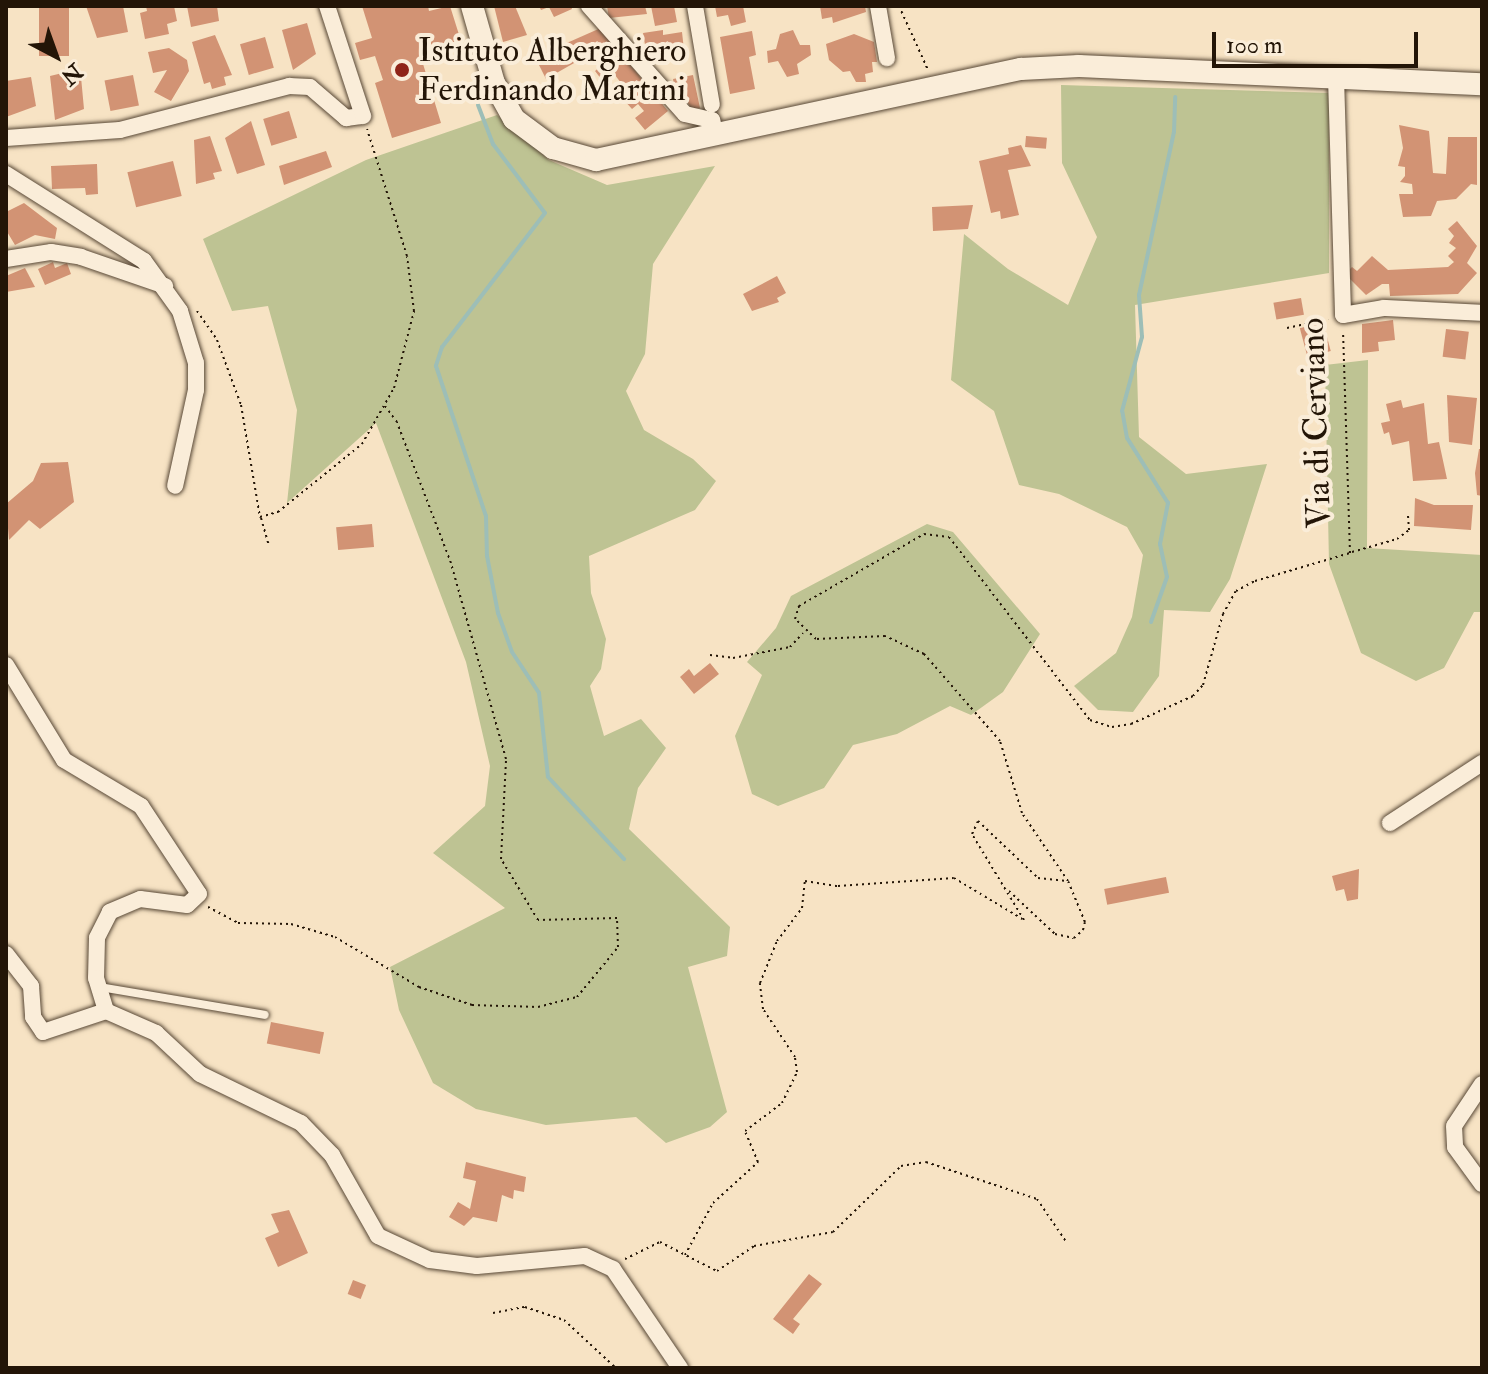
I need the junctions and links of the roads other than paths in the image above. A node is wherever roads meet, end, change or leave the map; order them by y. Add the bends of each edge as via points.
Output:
1 (327, 6) edge
2 (472, 6) edge
3 (589, 6) edge
4 (695, 6) edge
5 (878, 6) edge
6 (887, 58) dead end
7 (1336, 77) junction
8 (1482, 84) edge
9 (712, 105) dead end
10 (716, 135) junction
11 (6, 138) edge
12 (6, 174) edge
13 (6, 259) edge
14 (165, 286) junction
15 (1482, 313) edge
16 (175, 486) dead end
17 (6, 665) edge
18 (1482, 763) edge
19 (1390, 823) dead end
20 (6, 954) edge
21 (99, 987) junction
22 (106, 1011) junction
23 (265, 1015) dead end
24 (1482, 1084) edge
25 (1482, 1184) edge
26 (680, 1368) edge

1 - 11 street via 363,116 346,118 310,87 289,86 120,130
2 - 10 main road via 505,107 553,148 606,160
3 - 10 street via 685,114 710,118
4 - 9 street
5 - 6 street
7 - 8 main road
7 - 10 main road via 1079,66 1021,69
7 - 15 street, Via di Cerviano via 1343,315 1384,308
12 - 14 street via 144,261
13 - 14 street via 51,252 81,257
14 - 16 street via 180,311 196,363 196,390
17 - 21 street via 64,760 131,797 151,817 197,888 195,901 187,905 140,899 110,912 97,938
18 - 19 street
20 - 22 street via 31,986 33,1017 43,1032
21 - 22 street
21 - 23 lane
22 - 26 street via 156,1033 200,1074 301,1123 332,1155 378,1236 430,1260 477,1266 585,1256 613,1269
24 - 25 street via 1454,1126 1455,1147

